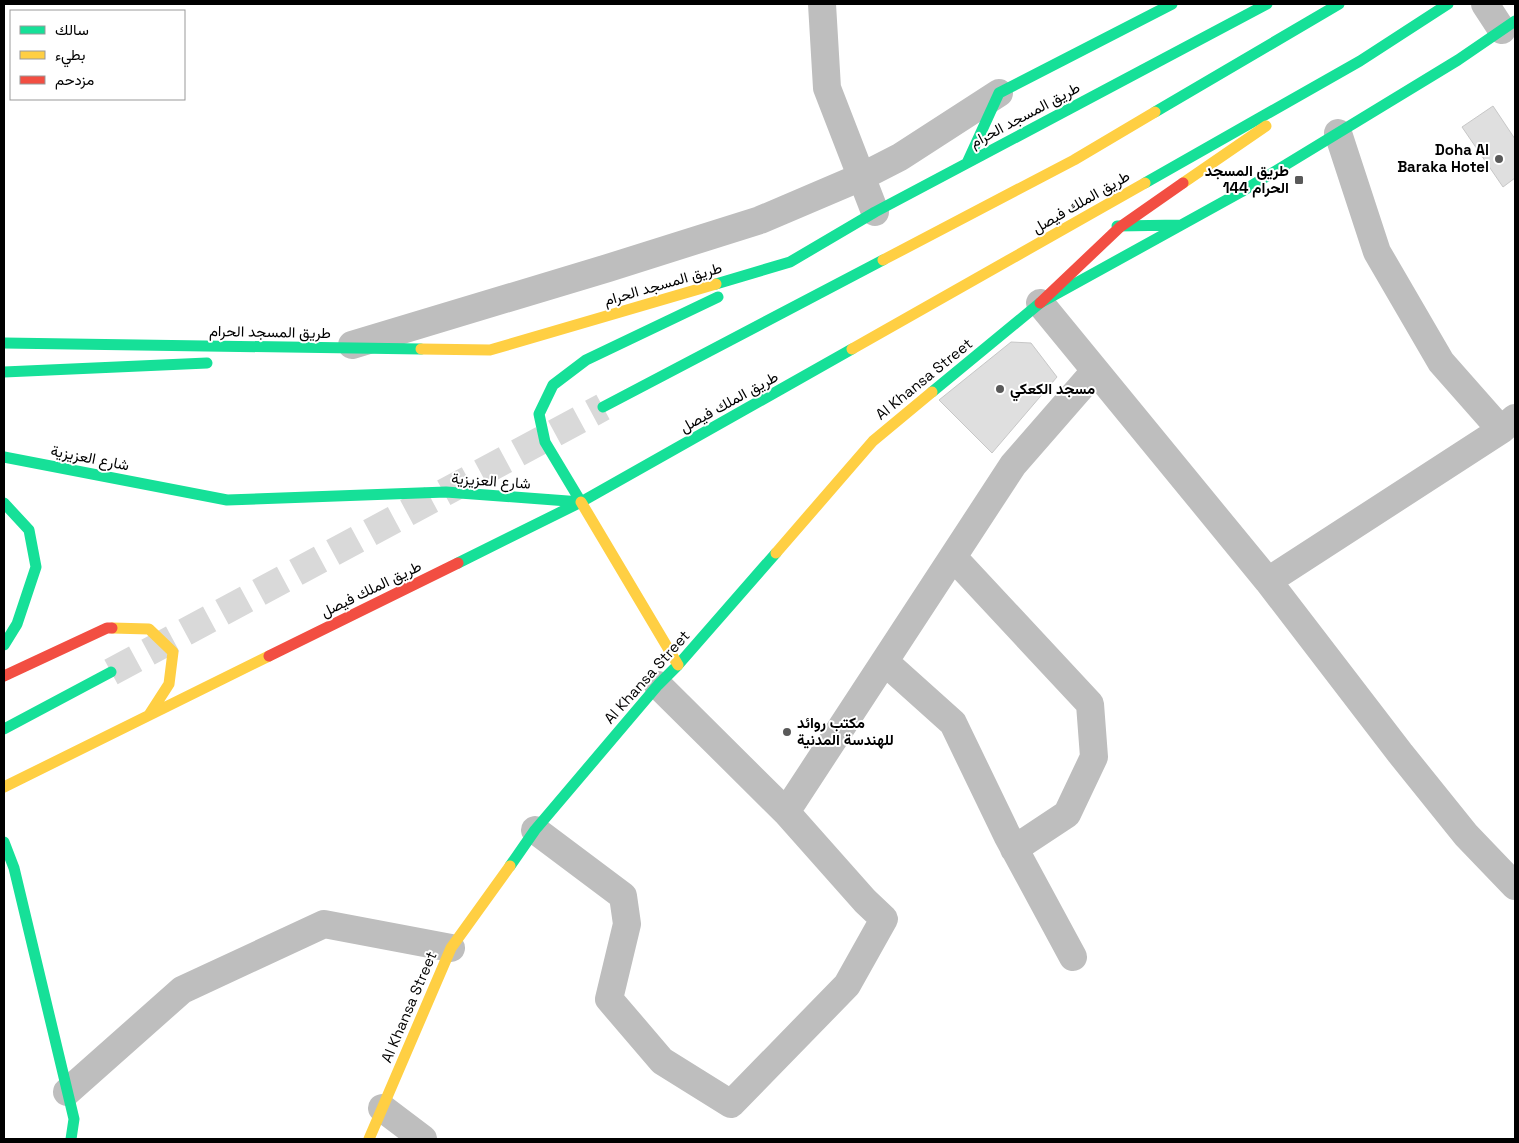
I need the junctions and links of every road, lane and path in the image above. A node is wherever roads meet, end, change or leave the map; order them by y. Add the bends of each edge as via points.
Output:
1 (822, 4) edge
2 (1172, 4) edge
3 (1267, 4) edge
4 (1339, 4) edge
5 (1448, 4) edge
6 (1485, 4) edge
7 (1509, 26) edge
8 (1360, 61) junction
9 (1000, 93) junction
10 (1338, 133) junction
11 (968, 163) junction
12 (861, 177) junction
13 (875, 212) junction
14 (1078, 221) junction
15 (1181, 225) junction
16 (1120, 227) junction
17 (790, 262) junction
18 (1040, 303) junction
19 (4, 343) edge
20 (344, 348) junction
21 (490, 350) junction
22 (302, 358) dead end
23 (222, 362) dead end
24 (1095, 371) junction
25 (4, 372) edge
26 (603, 407) tunnel mouth
27 (1508, 424) edge
28 (4, 457) edge
29 (581, 502) junction
30 (4, 504) edge
31 (953, 557) junction
32 (1268, 581) junction
33 (4, 646) edge
34 (884, 662) junction
35 (678, 665) junction
36 (111, 672) tunnel mouth
37 (4, 676) edge
38 (658, 685) junction
39 (150, 715) junction
40 (4, 729) edge
41 (4, 787) edge
42 (786, 812) junction
43 (535, 830) junction
44 (4, 842) edge
45 (1014, 849) junction
46 (1515, 886) edge
47 (451, 948) junction
48 (1073, 957) dead end
49 (67, 1092) junction
50 (382, 1108) junction
51 (70, 1139) edge
52 (369, 1139) edge
53 (423, 1139) edge

1 - 12 street via 827,88
2 - 9 main road
3 - 11 main road, طريق المسجد الحرام
4 - 26 main road via 1074,160
5 - 8 main road, طريق الملك فيصل
6 - 7 street
7 - 10 main road
8 - 14 main road, طريق الملك فيصل
8 - 16 main road
9 - 11 main road
9 - 12 street
10 - 15 main road
10 - 27 street via 1376,252 1441,362
11 - 13 main road, طريق المسجد الحرام
12 - 13 street
12 - 20 street via 760,220
13 - 17 main road, طريق المسجد الحرام
14 - 16 main road
14 - 29 main road, طريق الملك فيصل
15 - 16 main road
15 - 18 main road
16 - 18 main road
17 - 21 main road, طريق المسجد الحرام
17 - 29 main road via 586,360 553,385 539,414 541,423 546,442
18 - 24 street
18 - 35 main road, Al Khansa Street via 873,440
19 - 20 main road, طريق المسجد الحرام
20 - 21 main road, طريق المسجد الحرام
21 - 22 main road
23 - 25 main road
24 - 31 street via 1013,465
24 - 32 street
27 - 32 street
28 - 29 main road, شارع العزيزية via 227,500 446,492
29 - 35 main road
29 - 39 main road, طريق الملك فيصل
30 - 33 main road via 29,530 36,566 17,624
31 - 34 street
31 - 45 street via 1090,704 1094,757 1067,814
32 - 46 street via 1466,835
34 - 42 street
34 - 45 street via 953,723
35 - 38 main road, Al Khansa Street
36 - 40 main road
37 - 39 main road via 107,628 149,629 173,652 169,684
38 - 42 street
38 - 43 main road, Al Khansa Street
39 - 41 main road, طريق الملك فيصل
42 - 43 street via 884,919 847,985 731,1104 662,1061 609,999 627,924 624,896
43 - 47 main road, Al Khansa Street
44 - 49 main road via 14,868
45 - 48 street
47 - 49 street via 324,924 182,990
47 - 50 main road, Al Khansa Street
49 - 51 main road via 74,1119
50 - 52 main road, Al Khansa Street
50 - 53 street

